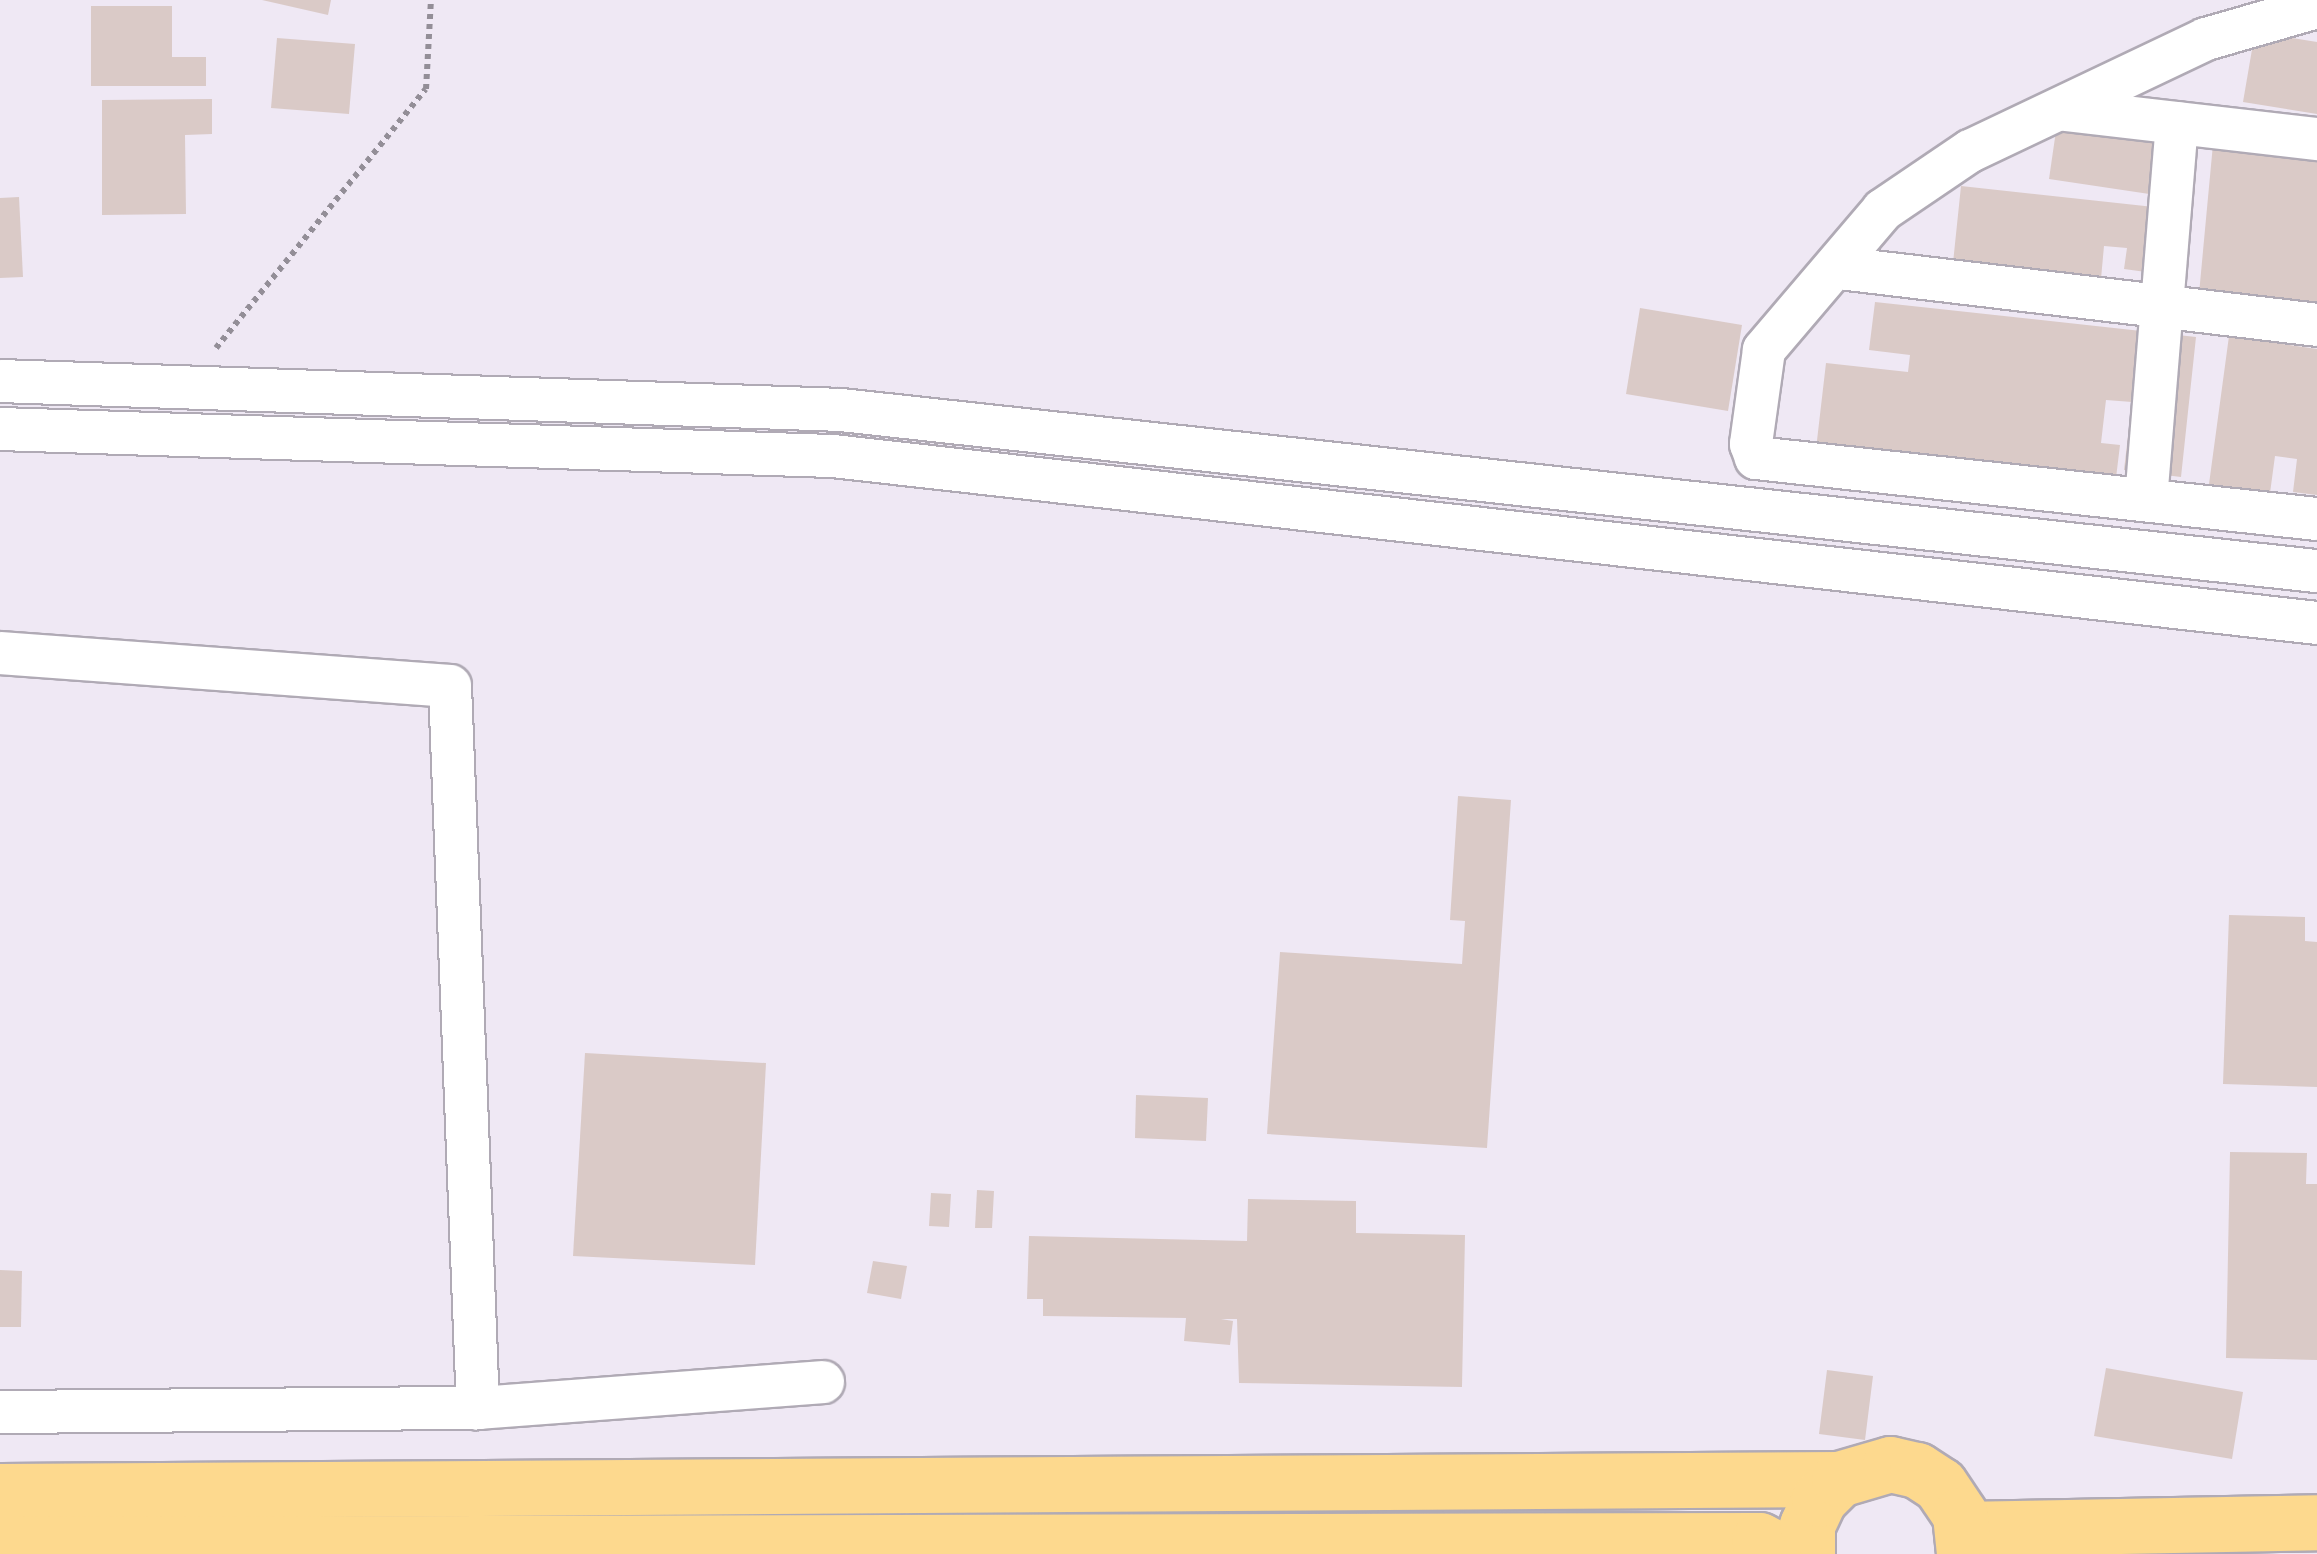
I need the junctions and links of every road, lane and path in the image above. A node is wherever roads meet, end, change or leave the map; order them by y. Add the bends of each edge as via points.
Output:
1 (432, 0) edge
2 (2317, 7) edge
3 (2066, 110) junction
4 (2177, 123) junction
5 (2317, 138) edge
6 (1840, 268) junction
7 (2162, 306) junction
8 (2317, 325) edge
9 (0, 380) edge
10 (184, 388) junction
11 (0, 428) edge
12 (2146, 500) junction
13 (2317, 519) edge
14 (2317, 571) edge
15 (2317, 623) edge
16 (0, 653) edge
17 (823, 1382) dead end
18 (478, 1408) junction
19 (0, 1412) edge
20 (1839, 1479) junction
21 (0, 1491) edge
22 (2317, 1522) edge
23 (1964, 1542) edge
24 (0, 1544) edge
25 (395, 1548) edge
26 (1787, 1554) edge
27 (1807, 1554) edge

1 - 10 path via 426,90
2 - 3 street via 2206,39
3 - 4 street
3 - 6 street via 1970,152 1883,210
4 - 5 street
4 - 7 street
6 - 7 street
6 - 12 street via 1804,296 1764,350 1756,384 1756,458
7 - 8 street
7 - 12 street
9 - 10 street
10 - 14 street via 841,410
11 - 15 street via 834,456
12 - 13 street
16 - 18 street via 450,686
17 - 18 street
18 - 19 street
20 - 21 main road
20 - 23 main road via 1877,1466 1917,1470 1940,1486
20 - 27 main road via 1808,1525
22 - 23 main road
24 - 25 main road
25 - 26 main road via 1759,1540

